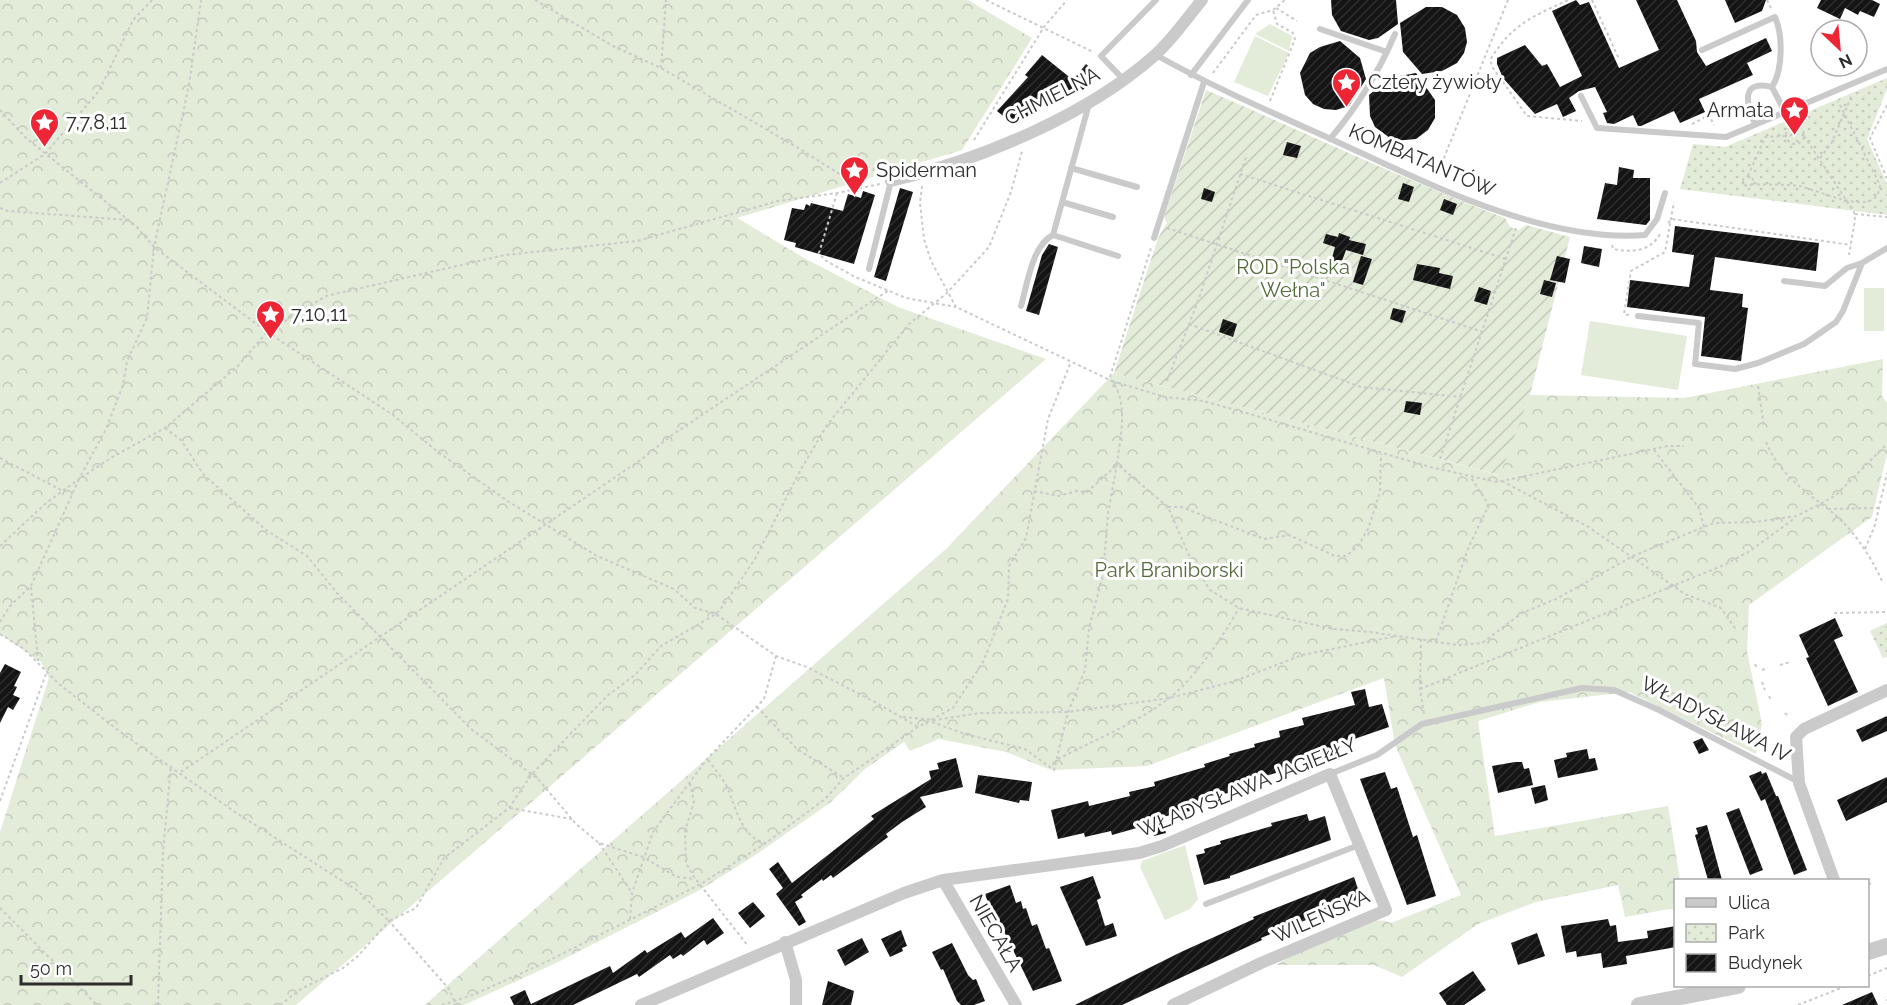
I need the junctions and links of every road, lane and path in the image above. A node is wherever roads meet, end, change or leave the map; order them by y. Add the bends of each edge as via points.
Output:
1 (152, 0) edge
2 (201, 0) edge
3 (535, 0) edge
4 (666, 0) edge
5 (986, 0) edge
6 (1067, 0) edge
7 (1156, 0) edge
8 (1202, 0) edge
9 (1248, 0) edge
10 (1285, 0) edge
11 (1508, 0) edge
12 (1568, 0) edge
13 (1592, 0) edge
14 (1275, 9) junction
15 (1297, 21) dead end
16 (1044, 27) junction
17 (1320, 29) dead end
18 (1395, 34) dead end
19 (1702, 50) dead end
20 (1387, 52) junction
21 (1156, 55) junction
22 (1101, 56) junction
23 (1619, 60) dead end
24 (661, 68) junction
25 (1887, 69) edge
26 (1191, 75) junction
27 (1124, 80) junction
28 (1220, 80) dead end
29 (1204, 82) junction
30 (1772, 87) junction
31 (1854, 90) dead end
32 (1581, 96) dead end
33 (1260, 97) dead end
34 (1837, 97) dead end
35 (1090, 100) junction
36 (1270, 101) junction
37 (1277, 103) dead end
38 (1887, 105) edge
39 (0, 110) edge
40 (1785, 112) junction
41 (1845, 114) junction
42 (1594, 122) junction
43 (1755, 124) junction
44 (1761, 129) dead end
45 (1026, 133) junction
46 (1786, 136) junction
47 (1804, 136) junction
48 (1765, 137) junction
49 (1330, 139) junction
50 (45, 154) junction
51 (974, 155) junction
52 (1246, 157) dead end
53 (1820, 158) junction
54 (1071, 168) junction
55 (1240, 174) junction
56 (920, 175) junction
57 (1748, 176) junction
58 (1887, 179) edge
59 (891, 182) junction
60 (0, 183) edge
61 (1751, 184) junction
62 (1433, 186) junction
63 (860, 187) junction
64 (1137, 187) dead end
65 (837, 193) junction
66 (1665, 193) dead end
67 (1847, 200) junction
68 (1062, 202) junction
69 (0, 208) edge
70 (1855, 214) junction
71 (1113, 217) dead end
72 (1519, 217) junction
73 (1887, 217) edge
74 (128, 220) junction
75 (1671, 221) dead end
76 (1158, 226) junction
77 (1053, 235) junction
78 (1154, 237) joint
79 (1609, 240) dead end
80 (1216, 244) junction
81 (154, 247) junction
82 (1887, 248) edge
83 (1118, 256) dead end
84 (1506, 259) junction
85 (1862, 263) junction
86 (869, 268) dead end
87 (1784, 281) dead end
88 (889, 290) junction
89 (947, 293) junction
90 (933, 302) junction
91 (1021, 306) dead end
92 (956, 307) junction
93 (1638, 316) joint
94 (1190, 324) junction
95 (267, 332) junction
96 (1483, 332) junction
97 (1071, 362) junction
98 (1111, 379) junction
99 (1167, 381) dead end
100 (1758, 386) dead end
101 (1461, 397) junction
102 (1764, 427) dead end
103 (165, 428) junction
104 (1766, 442) dead end
105 (1887, 444) edge
106 (1684, 446) dead end
107 (1654, 450) junction
108 (1381, 454) junction
109 (0, 458) edge
110 (1440, 459) dead end
111 (1117, 464) junction
112 (1887, 473) edge
113 (1470, 476) junction
114 (79, 479) junction
115 (1502, 481) junction
116 (1034, 491) junction
117 (63, 492) junction
118 (1820, 505) junction
119 (1168, 507) junction
120 (1828, 508) junction
121 (1879, 508) junction
122 (1797, 516) junction
123 (547, 524) junction
124 (1704, 527) junction
125 (0, 546) edge
126 (1865, 549) junction
127 (1633, 556) junction
128 (1883, 583) dead end
129 (1673, 585) junction
130 (31, 586) junction
131 (1239, 608) junction
132 (1887, 612) edge
133 (716, 614) junction
134 (1834, 614) dead end
135 (0, 622) edge
136 (1737, 631) dead end
137 (0, 634) edge
138 (1401, 636) junction
139 (381, 637) junction
140 (1421, 639) junction
141 (1436, 642) junction
142 (776, 656) junction
143 (38, 661) junction
144 (1790, 662) dead end
145 (1780, 665) dead end
146 (1768, 668) dead end
147 (48, 670) junction
148 (1762, 670) dead end
149 (1762, 682) dead end
150 (1420, 689) junction
151 (1614, 690) joint
152 (1765, 690) dead end
153 (1887, 690) edge
154 (1170, 698) junction
155 (757, 707) junction
156 (1068, 712) junction
157 (900, 717) junction
158 (935, 720) junction
159 (931, 722) junction
160 (1426, 723) junction
161 (918, 727) junction
162 (707, 759) junction
163 (1058, 759) junction
164 (171, 765) junction
165 (181, 772) junction
166 (532, 774) junction
167 (1330, 774) junction
168 (844, 778) junction
169 (690, 783) junction
170 (1799, 783) junction
171 (0, 801) edge
172 (509, 808) junction
173 (572, 819) junction
174 (599, 843) junction
175 (766, 843) junction
176 (1359, 845) junction
177 (643, 856) junction
178 (695, 879) junction
179 (1834, 879) edge
180 (943, 880) junction
181 (1869, 882) dead end
182 (700, 884) junction
183 (1872, 887) dead end
184 (632, 893) junction
185 (1206, 904) dead end
186 (0, 908) edge
187 (630, 919) junction
188 (389, 921) junction
189 (786, 942) junction
190 (1887, 946) edge
191 (1869, 952) edge
192 (756, 955) junction
193 (1887, 968) edge
194 (1869, 976) edge
195 (1734, 987) edge
196 (1843, 987) edge
197 (453, 999) junction
198 (1679, 1001) edge
199 (97, 1005) edge
200 (158, 1005) edge
201 (280, 1005) edge
202 (442, 1005) edge
203 (456, 1005) edge
204 (641, 1005) edge
205 (796, 1005) edge
206 (1016, 1005) edge
207 (1173, 1005) edge
208 (1639, 1005) edge
209 (1798, 1005) edge

1 - 50 path via 133,20 99,91
2 - 81 path via 189,85
3 - 24 path via 613,46
4 - 24 path
5 - 16 path
6 - 16 path
7 - 22 lane
8 - 21 street, CHMIELNA
9 - 26 lane
10 - 14 path
11 - 62 path
12 - 42 path via 1521,22 1490,60 1527,116
13 - 23 path
14 - 15 path
14 - 28 path via 1256,15 1210,76
14 - 36 path via 1277,24 1293,33 1295,39
16 - 22 path
16 - 51 path via 982,123 974,142
17 - 20 lane
18 - 20 lane
19 - 30 lane via 1775,17 1780,29 1777,79
20 - 49 lane via 1357,107
21 - 26 lane, KOMBATANTÓW
21 - 27 street, CHMIELNA
22 - 27 lane
24 - 63 path
25 - 40 lane
26 - 29 lane, KOMBATANTÓW
27 - 35 street, CHMIELNA
29 - 49 lane, KOMBATANTÓW
29 - 76 lane
30 - 40 lane
30 - 43 lane via 1760,86 1747,97
31 - 41 path
32 - 42 lane
33 - 36 path
34 - 41 path
35 - 45 street, CHMIELNA
35 - 54 lane
36 - 37 path
38 - 58 path via 1870,138
39 - 50 path
40 - 43 lane
41 - 53 path
41 - 67 path via 1881,185 1874,201
42 - 43 lane via 1598,128 1713,138 1726,137
44 - 48 path
45 - 51 street, CHMIELNA
45 - 89 path via 1011,192 989,247
46 - 47 path via 1797,144
46 - 47 path via 1796,126
46 - 48 path
47 - 53 path
48 - 57 path
49 - 62 lane, KOMBATANTÓW
50 - 60 path
50 - 74 path
51 - 56 street, CHMIELNA
52 - 55 path
53 - 67 path
54 - 64 lane
54 - 68 lane
55 - 80 path
55 - 84 path
56 - 59 street, CHMIELNA
56 - 89 path via 924,239
57 - 61 path via 1752,178
57 - 61 path via 1743,183
59 - 63 path
59 - 86 lane
61 - 67 path via 1800,186
62 - 72 lane, KOMBATANTÓW
63 - 65 path
65 - 88 path via 820,251 825,260 853,276
65 - 95 path via 778,201 637,241 505,255 326,296
66 - 72 lane, KOMBATANTÓW via 1657,219 1645,236 1614,238 1580,233
67 - 70 path
68 - 71 lane
68 - 77 lane
69 - 74 path
70 - 73 path
70 - 79 path via 1851,244 1672,219 1657,241 1644,249 1613,249
72 - 84 path
74 - 81 path
75 - 93 path via 1665,252 1631,271 1624,314
76 - 78 lane
76 - 80 path
77 - 83 lane
77 - 91 lane via 1045,238 1037,252
78 - 98 path
80 - 94 path
80 - 96 path
81 - 95 path
81 - 114 path via 147,318 127,361 123,385 106,429
82 - 85 lane
84 - 96 path
85 - 87 lane via 1847,268 1825,286
85 - 93 lane via 1836,322 1804,344 1752,365 1735,369 1695,364 1699,323
88 - 90 path via 906,298
88 - 123 path
89 - 90 path
89 - 92 path
90 - 92 path
90 - 133 path via 909,324 827,425 755,558
92 - 97 path
94 - 99 path
94 - 101 path via 1361,387
95 - 103 path via 237,367
95 - 123 path via 393,415 508,502
96 - 101 path
97 - 98 path
97 - 116 path via 1048,419
98 - 108 path via 1165,397 1233,409
98 - 111 path via 1120,394 1122,411
100 - 102 path
101 - 110 path
103 - 114 path
103 - 139 path via 181,440 203,474 266,530 307,556
104 - 118 path via 1785,472
105 - 118 path via 1835,496
106 - 107 path
107 - 115 path
107 - 124 path via 1698,508
108 - 113 path
108 - 119 path via 1380,492 1368,529 1346,556 1335,556 1289,535 1264,539 1181,507
109 - 117 path
111 - 116 path via 1087,492 1058,496
111 - 119 path
111 - 156 path via 1107,514 1103,575 1089,628 1085,670
112 - 121 path
113 - 115 path
113 - 141 path via 1488,504 1487,510 1469,546
114 - 117 path
114 - 130 path
115 - 127 path via 1587,526
116 - 158 path via 1026,538 1009,566 1008,599 983,662 953,708
117 - 125 path
118 - 120 path
118 - 122 path
119 - 131 path via 1192,562 1210,590
120 - 121 path
120 - 126 path
121 - 126 path
122 - 124 path
122 - 129 path via 1750,551
123 - 133 path via 597,556 674,589 695,608
123 - 139 path
124 - 127 path
126 - 128 path
127 - 129 path
127 - 141 path via 1556,599 1522,613 1482,643
129 - 136 path via 1684,594 1721,609
129 - 150 path
130 - 135 path
130 - 143 path
131 - 138 path via 1332,629
131 - 154 path via 1223,637
132 - 134 path
133 - 142 path
133 - 166 path via 661,646
137 - 143 path
138 - 140 path
138 - 154 path via 1302,656 1235,681
139 - 165 path
139 - 166 path via 471,729
140 - 141 path
140 - 150 path
142 - 155 path via 764,699
142 - 157 path via 807,667
143 - 147 path
144 - 145 path
146 - 148 path
147 - 164 path via 59,684 123,734
147 - 171 path
149 - 152 path
150 - 160 path
151 - 160 lane, WŁADYSŁAWA JAGIEŁŁY via 1582,688
151 - 170 lane, WŁADYSŁAWA IV
153 - 170 street, WŁADYSŁAWA IV via 1804,729 1796,737
154 - 156 path
154 - 163 path
155 - 162 path
155 - 168 path via 797,749
156 - 158 path via 980,713
156 - 163 path
157 - 158 path
157 - 161 path
158 - 159 path
159 - 161 path
159 - 163 path via 1025,749 1054,770
160 - 167 lane, WŁADYSŁAWA JAGIEŁŁY via 1377,755
161 - 168 path
162 - 169 path
162 - 175 path via 723,780 743,827 754,839
164 - 165 path
164 - 200 path via 163,852
165 - 188 path via 235,812 358,891
166 - 172 path
166 - 173 path
167 - 176 street, WILEŃSKA
167 - 180 street, WŁADYSŁAWA JAGIEŁŁY via 1139,853
168 - 175 path via 825,799
169 - 177 path via 653,832
169 - 178 path via 694,802 683,847
170 - 179 street, WŁADYSŁAWA IV
172 - 173 path
172 - 188 path via 444,858 416,908
173 - 174 path
174 - 177 path
174 - 184 path
175 - 182 path
176 - 185 lane
176 - 207 street, WILEŃSKA via 1386,910
177 - 178 path via 677,877
177 - 184 path
178 - 182 path
180 - 189 street, WŁADYSŁAWA JAGIEŁŁY
180 - 206 street, NIECAŁA
181 - 183 path
182 - 187 path
182 - 192 path
184 - 187 path
186 - 199 path
187 - 197 path via 486,989
188 - 197 path via 449,989
188 - 201 path via 344,968 301,989
189 - 192 street, WŁADYSŁAWA JAGIEŁŁY
189 - 205 street via 796,980
190 - 191 street
192 - 204 street, WŁADYSŁAWA JAGIEŁŁY
193 - 194 path
195 - 198 street
196 - 209 path
197 - 202 path
197 - 203 path
198 - 208 street

